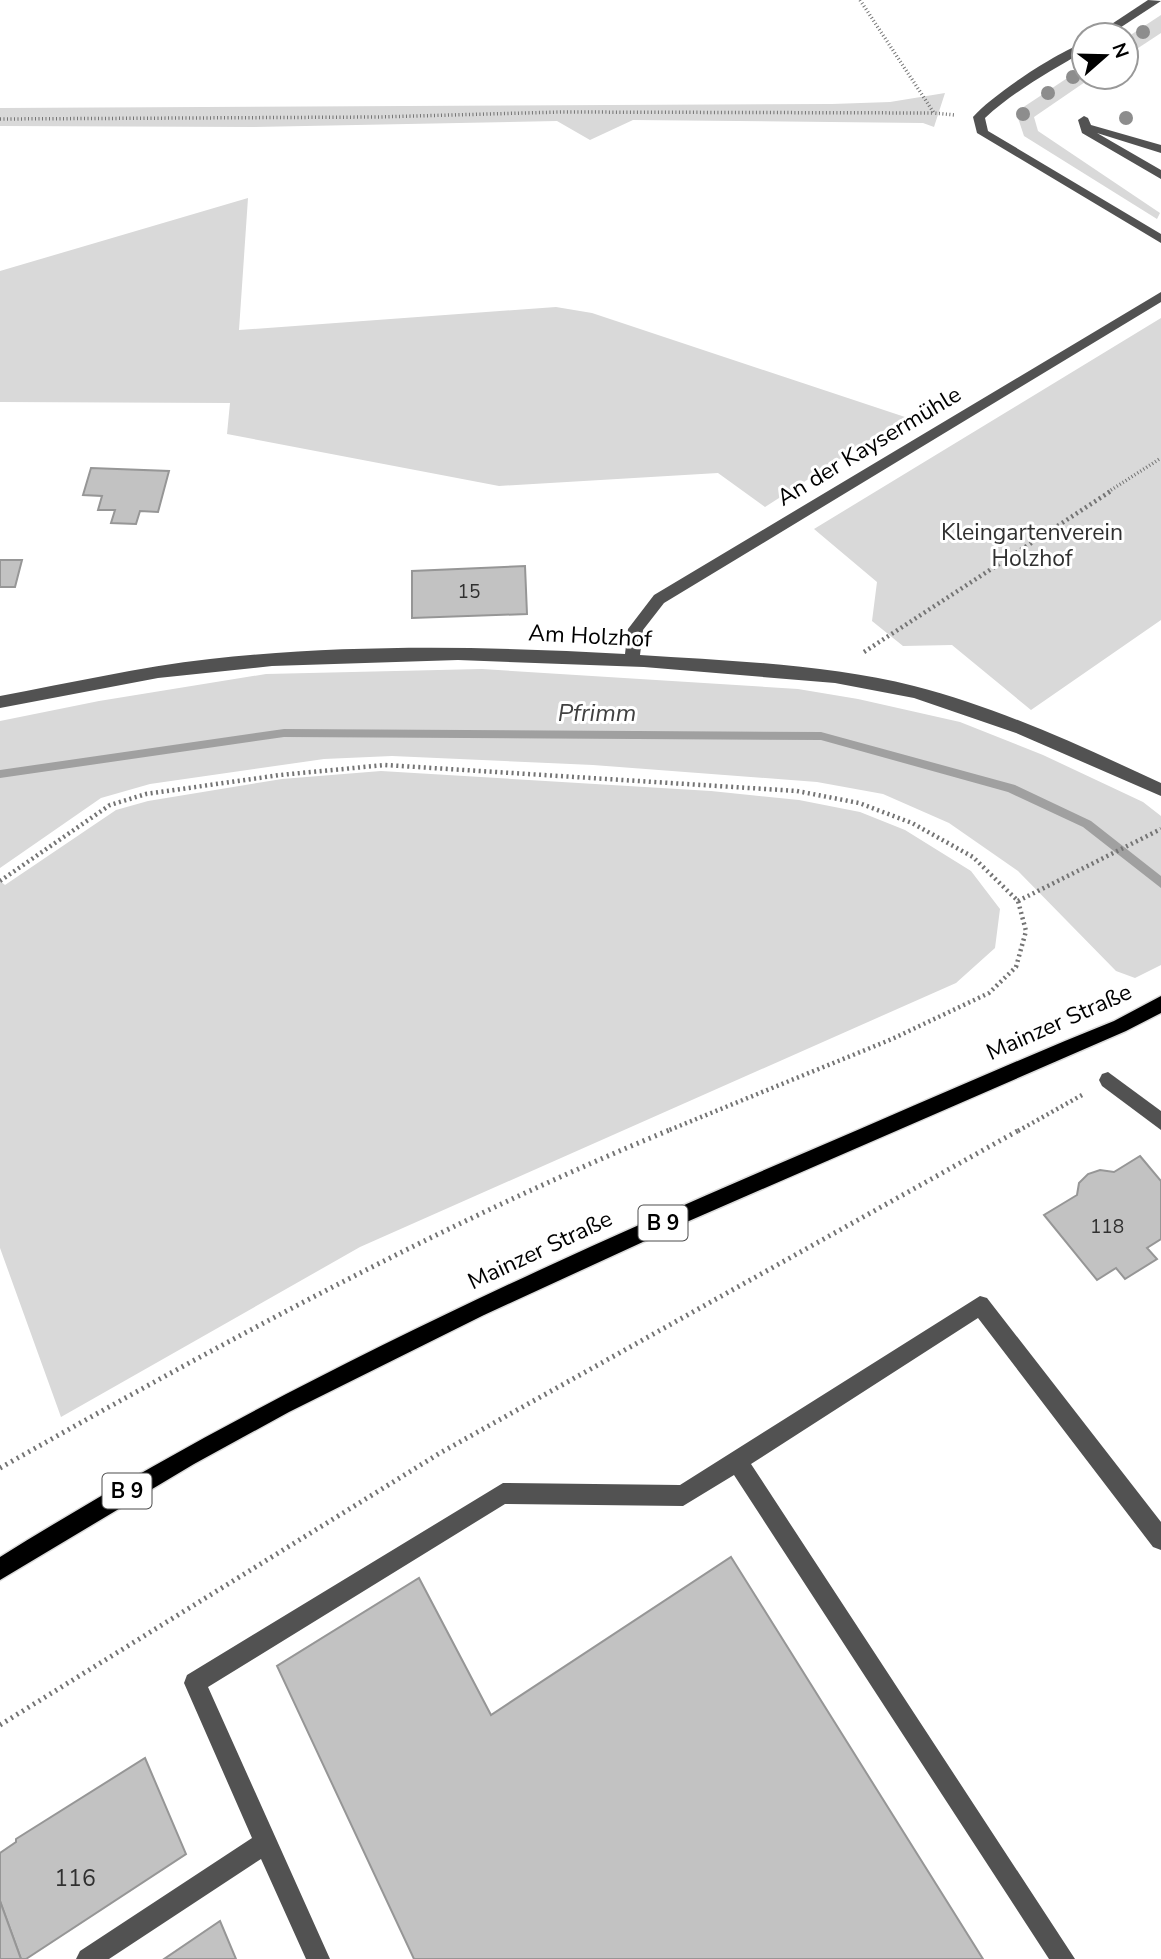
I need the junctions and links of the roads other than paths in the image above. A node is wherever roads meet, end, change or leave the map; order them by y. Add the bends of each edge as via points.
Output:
1 (1156, 0) edge
2 (1123, 21) edge
3 (1070, 54) edge
4 (1161, 149) edge
5 (1161, 175) edge
6 (1161, 239) edge
7 (1161, 296) edge
8 (632, 660) junction
9 (0, 702) edge
10 (1161, 790) edge
11 (1161, 1004) edge
12 (1108, 1080) road end
13 (1161, 1122) edge
14 (737, 1461) junction
15 (1161, 1539) edge
16 (0, 1569) edge
17 (266, 1842) junction
18 (88, 1959) edge
19 (318, 1959) edge
20 (1063, 1959) edge

1 - 2 street
3 - 6 street via 995,101 979,117 983,133
4 - 5 street via 1084,123 1096,138
7 - 8 street, An der Kaysermühle via 659,599 636,629
8 - 9 street, Am Holzhof via 485,654 272,660 196,668
8 - 10 street, Am Holzhof via 877,683 967,707 1058,742
11 - 16 main road, Mainzer Straße / B 9 via 1120,1026 572,1262 383,1353 91,1511
12 - 13 street
14 - 15 street via 980,1305
14 - 17 street via 683,1496 503,1493 195,1683
14 - 20 street
17 - 18 street
17 - 19 street

